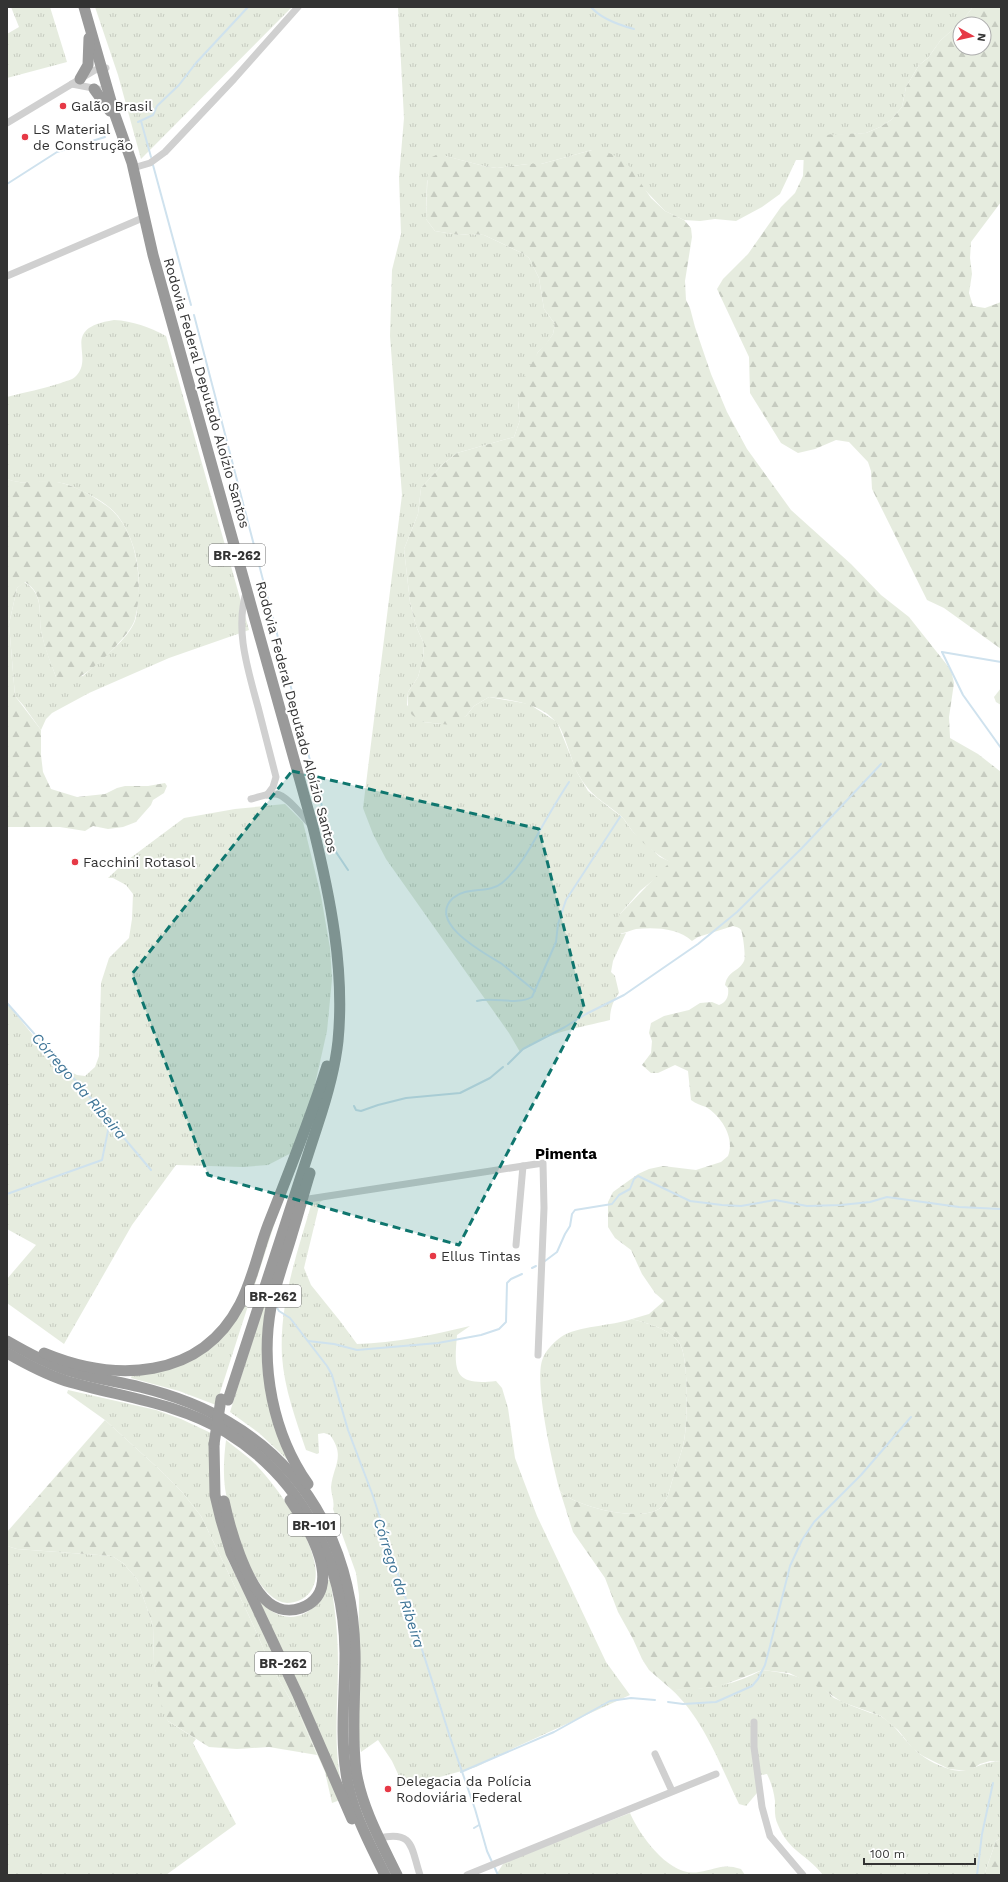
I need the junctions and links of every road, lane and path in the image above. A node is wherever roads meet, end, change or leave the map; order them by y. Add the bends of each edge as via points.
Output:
1 (84, 7) edge
2 (88, 7) edge
3 (298, 7) edge
4 (88, 22) junction
5 (104, 68) junction
6 (76, 81) junction
7 (109, 86) junction
8 (94, 89) junction
9 (7, 123) edge
10 (119, 128) junction
11 (132, 166) junction
12 (145, 218) junction
13 (7, 276) edge
14 (247, 590) junction
15 (267, 795) junction
16 (251, 800) dead end
17 (313, 827) junction
18 (339, 999) junction
19 (338, 1034) junction
20 (327, 1066) junction
21 (523, 1166) junction
22 (302, 1200) junction
23 (516, 1245) dead end
24 (7, 1337) edge
25 (7, 1341) edge
26 (7, 1353) edge
27 (538, 1354) dead end
28 (225, 1400) junction
29 (242, 1443) junction
30 (217, 1445) junction
31 (338, 1552) junction
32 (754, 1722) dead end
33 (655, 1754) dead end
34 (716, 1774) dead end
35 (672, 1791) junction
36 (379, 1838) junction
37 (379, 1875) edge
38 (385, 1875) edge
39 (397, 1875) edge
40 (420, 1875) edge
41 (467, 1875) edge
42 (803, 1875) edge

1 - 4 highway, Rodovia Federal Deputado Aloízio Santos / BR-262
2 - 5 highway via 94,19
3 - 11 street via 166,152 150,163
4 - 5 highway, Rodovia Federal Deputado Aloízio Santos / BR-262
4 - 6 highway via 88,65
5 - 6 street via 94,70
5 - 7 highway, Rodovia Federal Deputado Aloízio Santos / BR-262
6 - 8 street
6 - 9 street
7 - 8 street
7 - 10 highway, Rodovia Federal Deputado Aloízio Santos / BR-262
7 - 11 highway
8 - 10 highway
10 - 11 highway, Rodovia Federal Deputado Aloízio Santos / BR-262
11 - 12 highway, Rodovia Federal Deputado Aloízio Santos / BR-262
12 - 13 street
12 - 14 highway, Rodovia Federal Deputado Aloízio Santos / BR-262 via 155,263
14 - 15 street via 242,620 245,659 276,778 274,787
14 - 17 highway, Rodovia Federal Deputado Aloízio Santos / BR-262
15 - 16 street
15 - 17 street via 280,795
17 - 18 highway, Rodovia Federal Deputado Aloízio Santos / BR-262 via 332,920 338,964
18 - 19 highway, BR-262
18 - 20 highway, BR-262
19 - 22 highway, BR-262 via 336,1065 330,1095
19 - 28 highway, BR-262 via 332,1075 323,1110
20 - 24 highway, BR-262 via 244,1295 227,1323 208,1343 183,1359 164,1366 144,1371 122,1372 69,1362
20 - 28 highway, BR-262 via 314,1116
21 - 22 street
21 - 23 street
21 - 27 street via 543,1163 544,1208
22 - 31 highway, BR-262 via 271,1306 268,1368 273,1401 282,1432 300,1471 325,1514
25 - 31 highway, BR-101 via 55,1366 169,1396 203,1408 230,1422 268,1450 295,1478 318,1510
26 - 29 highway, BR-101 via 65,1380 149,1400 186,1412 212,1424
28 - 30 highway, BR-262, bridge
29 - 30 highway, BR-262 via 268,1469 294,1506 315,1546 323,1574 322,1585 309,1604 299,1609 281,1609 270,1603 242,1560 228,1516
29 - 38 highway, BR-101 via 270,1466 295,1495 315,1526 330,1561 339,1595 344,1638 344,1748 347,1780 356,1812
30 - 37 highway, BR-262 via 215,1495 231,1553
31 - 36 highway, BR-101 via 354,1622 356,1772 366,1808
32 - 42 street via 754,1747 762,1807 770,1836
33 - 35 street
34 - 35 street
35 - 41 street
36 - 39 highway, BR-101
36 - 40 street via 396,1835 406,1839

